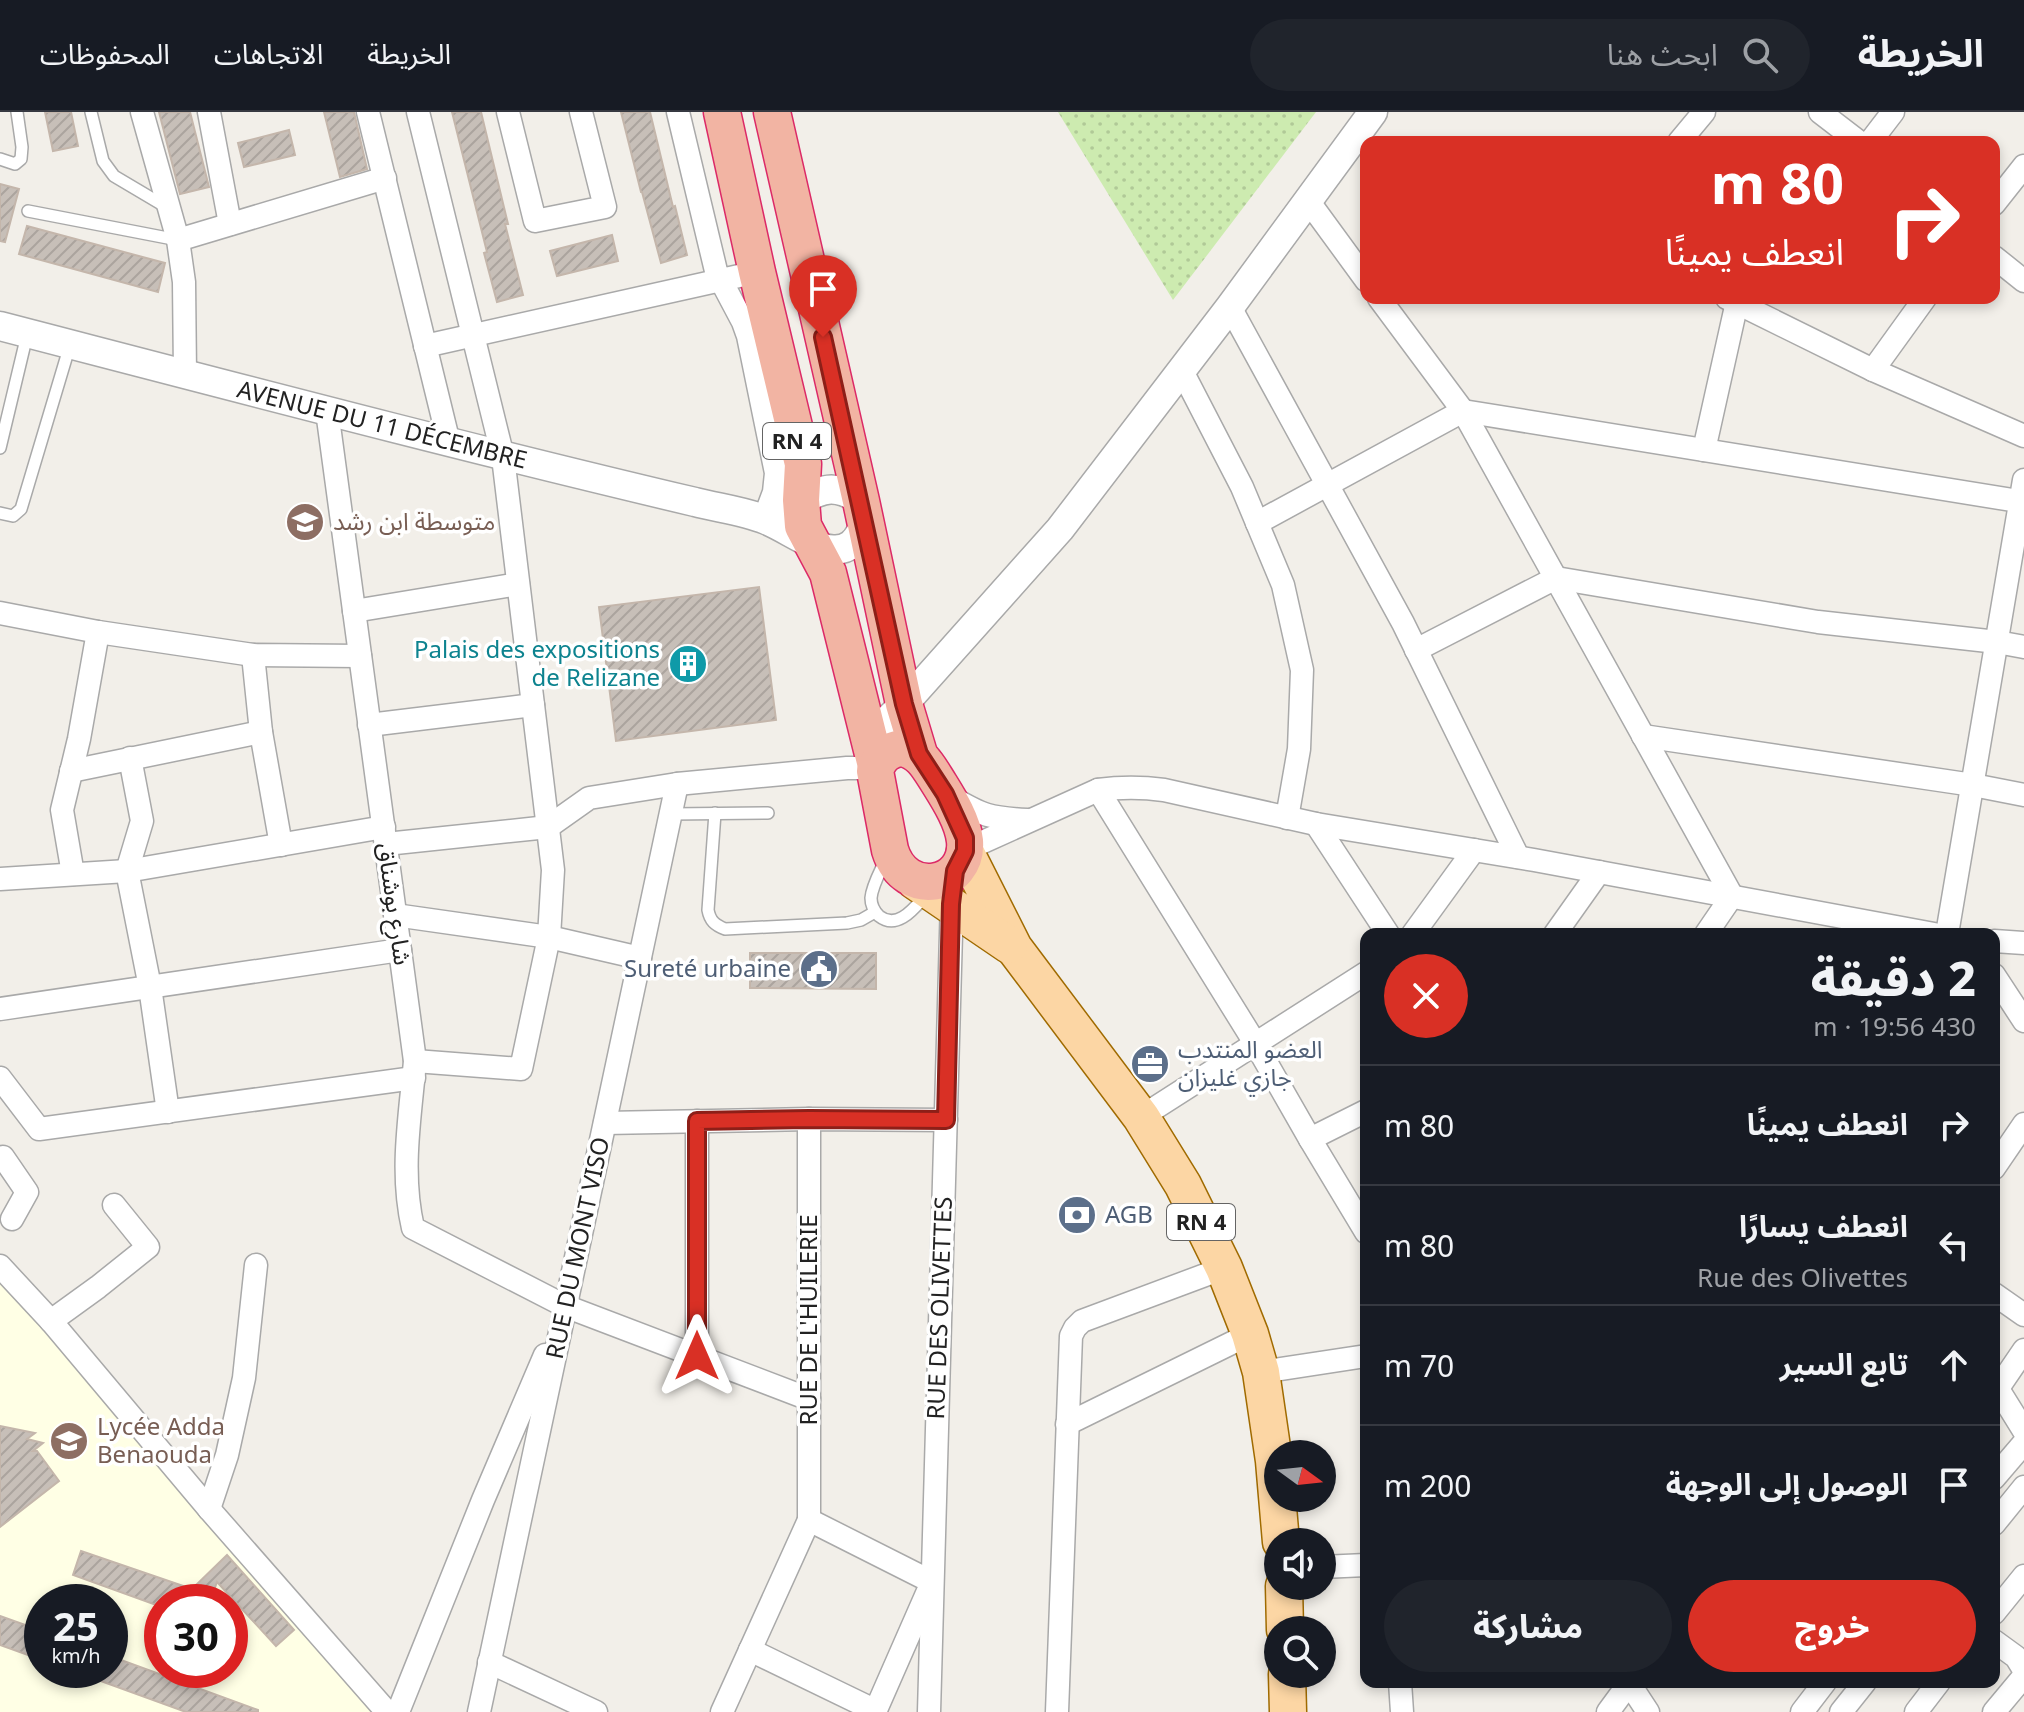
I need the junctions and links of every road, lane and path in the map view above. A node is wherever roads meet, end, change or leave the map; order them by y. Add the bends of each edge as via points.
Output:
1 (17, 112) edge
2 (91, 112) edge
3 (142, 112) edge
4 (209, 112) edge
5 (368, 112) edge
6 (418, 112) edge
7 (508, 112) edge
8 (581, 112) edge
9 (678, 112) edge
10 (722, 112) edge
11 (772, 112) edge
12 (1373, 112) edge
13 (1704, 112) edge
14 (1820, 112) edge
15 (1893, 112) edge
16 (1365, 136) edge
17 (1684, 136) edge
18 (1851, 136) edge
19 (1875, 136) edge
20 (1360, 144) edge
21 (0, 159) edge
22 (2024, 166) edge
23 (385, 178) junction
24 (2000, 196) edge
25 (1309, 202) junction
26 (170, 209) junction
27 (28, 211) dead end
28 (230, 224) junction
29 (178, 240) junction
30 (2000, 262) edge
31 (757, 272) junction
32 (1360, 272) edge
33 (720, 281) junction
34 (2024, 281) edge
35 (1388, 304) edge
36 (1734, 304) edge
37 (1745, 304) edge
38 (1921, 304) edge
39 (1230, 307) junction
40 (14, 330) edge
41 (473, 336) junction
42 (70, 344) junction
43 (425, 346) junction
44 (829, 363) junction
45 (1873, 370) junction
46 (1182, 371) junction
47 (185, 374) junction
48 (769, 377) junction
49 (327, 411) junction
50 (1463, 411) junction
51 (2024, 436) edge
52 (449, 443) junction
53 (0, 448) edge
54 (1704, 450) junction
55 (503, 457) junction
56 (1327, 485) junction
57 (2023, 494) edge
58 (801, 500) junction
59 (863, 511) junction
60 (0, 513) edge
61 (764, 519) junction
62 (1257, 523) junction
63 (810, 543) junction
64 (1556, 578) junction
65 (518, 584) junction
66 (354, 611) junction
67 (0, 613) edge
68 (98, 632) junction
69 (1997, 642) junction
70 (2024, 647) edge
71 (1416, 650) junction
72 (253, 655) junction
73 (360, 656) junction
74 (904, 704) junction
75 (533, 705) junction
76 (369, 725) junction
77 (261, 732) junction
78 (1643, 736) junction
79 (919, 754) junction
80 (130, 758) junction
81 (873, 758) junction
82 (71, 771) junction
83 (677, 784) junction
84 (1973, 785) junction
85 (1098, 790) junction
86 (945, 794) junction
87 (2024, 795) edge
88 (715, 813) junction
89 (768, 813) dead end
90 (671, 814) junction
91 (1287, 818) junction
92 (1028, 820) junction
93 (1316, 824) junction
94 (548, 827) junction
95 (385, 836) junction
96 (281, 845) junction
97 (890, 850) junction
98 (1474, 850) junction
99 (1518, 857) junction
100 (127, 871) junction
101 (1599, 872) junction
102 (73, 874) junction
103 (946, 875) junction
104 (0, 879) edge
105 (1732, 896) junction
106 (875, 912) junction
107 (395, 915) junction
108 (1384, 928) edge
109 (1417, 928) edge
110 (1559, 928) edge
111 (1710, 928) edge
112 (1862, 928) edge
113 (1948, 928) edge
114 (549, 937) junction
115 (2000, 941) edge
116 (2024, 943) edge
117 (1014, 948) junction
118 (400, 950) junction
119 (640, 958) junction
120 (1360, 977) edge
121 (2000, 984) edge
122 (150, 987) junction
123 (0, 1009) edge
124 (2024, 1021) edge
125 (1255, 1043) junction
126 (414, 1070) junction
127 (0, 1078) edge
128 (168, 1112) junction
129 (1360, 1114) edge
130 (1141, 1117) junction
131 (809, 1119) junction
132 (946, 1120) junction
133 (697, 1121) junction
134 (605, 1123) junction
135 (2024, 1124) edge
136 (1310, 1139) junction
137 (0, 1159) edge
138 (2000, 1159) edge
139 (114, 1205) dead end
140 (12, 1219) dead end
141 (1360, 1222) edge
142 (256, 1265) dead end
143 (0, 1266) edge
144 (1224, 1268) junction
145 (2000, 1298) edge
146 (565, 1306) junction
147 (2024, 1315) edge
148 (51, 1321) junction
149 (1250, 1334) junction
150 (2024, 1350) edge
151 (697, 1356) junction
152 (1360, 1357) edge
153 (1261, 1372) junction
154 (2000, 1385) edge
155 (2000, 1397) edge
156 (809, 1399) junction
157 (1067, 1424) junction
158 (2024, 1431) edge
159 (2024, 1443) edge
160 (2000, 1471) edge
161 (2024, 1487) edge
162 (209, 1509) junction
163 (2000, 1517) edge
164 (809, 1520) junction
165 (1280, 1528) edge
166 (1360, 1565) edge
167 (1336, 1566) edge
168 (2024, 1576) edge
169 (932, 1582) junction
170 (2000, 1606) edge
171 (2000, 1645) edge
172 (750, 1650) junction
173 (489, 1662) junction
174 (2024, 1673) edge
175 (1287, 1688) edge
176 (1400, 1688) edge
177 (1625, 1688) edge
178 (1633, 1688) edge
179 (1820, 1688) edge
180 (1860, 1688) edge
181 (1934, 1688) edge
182 (387, 1712) edge
183 (398, 1712) edge
184 (479, 1712) edge
185 (596, 1712) edge
186 (722, 1712) edge
187 (875, 1712) edge
188 (929, 1712) edge
189 (1057, 1712) edge
190 (1288, 1712) edge
191 (1402, 1712) edge
192 (1608, 1712) edge
193 (1648, 1712) edge
194 (1802, 1712) edge
195 (1841, 1712) edge
196 (1916, 1712) edge
197 (1994, 1712) edge

1 - 21 lane via 21,159 15,164
2 - 26 lane via 103,161 114,176
3 - 26 street
4 - 28 street
5 - 23 street
6 - 41 street
7 - 8 street via 535,221 605,207
9 - 33 street
10 - 31 highway, RN 4
11 - 44 highway, RN 4
12 - 16 street
13 - 17 street
14 - 18 street
15 - 19 street
20 - 25 street
22 - 24 street
23 - 28 street
23 - 43 street
25 - 32 street
25 - 39 street
26 - 29 street
27 - 29 lane
28 - 29 street
29 - 47 street
30 - 34 street
31 - 33 street
31 - 48 highway, RN 4
33 - 41 street
33 - 48 street
35 - 50 street
36 - 54 street
37 - 45 street
38 - 45 street
39 - 46 street
39 - 56 street
40 - 42 street, AVENUE DU 11 DÉCEMBRE
40 - 53 lane
41 - 43 street
41 - 55 street
42 - 47 street, AVENUE DU 11 DÉCEMBRE
42 - 60 lane via 21,509 13,516
43 - 52 street
44 - 48 highway
44 - 59 highway, RN 4
45 - 51 street
46 - 62 street
46 - 74 street via 1060,529
47 - 49 street, AVENUE DU 11 DÉCEMBRE
48 - 58 highway, RN 4 via 803,464
48 - 61 street via 776,473
49 - 52 street, AVENUE DU 11 DÉCEMBRE
49 - 66 street, شارع بوشناق
50 - 54 street
50 - 56 street
50 - 64 street
52 - 55 street, AVENUE DU 11 DÉCEMBRE
54 - 57 street
55 - 61 street, AVENUE DU 11 DÉCEMBRE
55 - 65 street
56 - 62 street
56 - 71 street
57 - 69 street
58 - 59 street via 841,489
58 - 61 street
58 - 63 highway, RN 4
59 - 63 street via 857,539 850,545 831,550
59 - 74 highway, RN 4
61 - 63 street, AVENUE DU 11 DÉCEMBRE
62 - 91 street via 1283,585 1302,670 1299,749
63 - 81 highway, RN 4 via 828,573
64 - 69 street via 1818,622
64 - 71 street
64 - 78 street
65 - 66 street
65 - 75 street
66 - 73 street, شارع بوشناق
67 - 68 street
68 - 72 street
68 - 82 street
69 - 70 street
69 - 84 street
71 - 99 street
72 - 73 street
72 - 77 street
73 - 76 street, شارع بوشناق
74 - 79 highway, RN 4
74 - 81 street
75 - 76 street
75 - 94 street
76 - 95 street, شارع بوشناق
77 - 80 street
77 - 96 street
78 - 84 street
78 - 105 street
79 - 81 highway via 902,748
79 - 86 highway
80 - 82 street
80 - 100 street via 142,821
81 - 83 street via 865,768
81 - 97 highway
82 - 102 street via 62,810
83 - 90 street, RUE DU MONT VISO
83 - 94 street via 589,798
84 - 87 street
84 - 113 street
85 - 91 street via 1164,790
85 - 92 street
85 - 125 street
86 - 92 street via 980,814
86 - 103 highway via 965,838
88 - 89 lane
88 - 90 lane
88 - 106 lane via 708,910 717,926 836,924
90 - 119 street, RUE DU MONT VISO
91 - 93 street
92 - 103 street
93 - 98 street
93 - 108 street
94 - 95 street
94 - 114 street via 553,870
95 - 96 street
95 - 107 street, شارع بوشناق
96 - 100 street
97 - 103 highway via 905,876
97 - 106 lane via 872,892
98 - 99 street
98 - 109 street
99 - 101 street
100 - 102 street
100 - 122 street
101 - 105 street
101 - 110 street
102 - 104 street
103 - 106 lane via 900,919 886,920
103 - 117 main road, RN 4
103 - 117 main road, RN 4
103 - 132 street, RUE DES OLIVETTES
105 - 111 street
105 - 112 street
107 - 114 street
107 - 118 street, شارع بوشناق
114 - 119 street
114 - 126 street via 521,1069
115 - 116 street
117 - 130 main road, RN 4
118 - 122 street
118 - 126 street, شارع بوشناق
119 - 134 street, RUE DU MONT VISO
120 - 125 street
121 - 124 street
122 - 123 street
122 - 128 street
125 - 130 street
125 - 136 street
126 - 128 street
126 - 146 street, شارع بوشناق via 406,1154 413,1228
127 - 128 street via 39,1129
129 - 136 street
130 - 144 main road, RN 4 via 1183,1185
131 - 132 street
131 - 133 street
131 - 156 street, RUE DE L'HUILERIE
132 - 169 street, RUE DES OLIVETTES
133 - 134 street
133 - 151 street
134 - 146 street, RUE DU MONT VISO
135 - 138 street
136 - 141 street
137 - 140 street via 27,1192
139 - 148 street via 148,1247
142 - 162 street via 244,1378
143 - 148 street
144 - 149 main road, RN 4
144 - 157 street via 1082,1321 1071,1336
145 - 147 street
146 - 151 street
146 - 173 street, RUE DU MONT VISO
146 - 183 street
148 - 162 street
149 - 153 main road, RN 4
149 - 157 street
150 - 154 street
151 - 156 street
152 - 153 street
153 - 165 main road, RN 4
155 - 158 street
156 - 164 street, RUE DE L'HUILERIE
157 - 189 street
159 - 160 street
161 - 163 street
162 - 182 street
164 - 169 street
164 - 172 street
166 - 167 street
168 - 170 street
169 - 187 street
169 - 188 street, RUE DES OLIVETTES
171 - 174 street via 2016,1657
172 - 186 street
172 - 187 street
173 - 184 street, RUE DU MONT VISO
173 - 185 street
174 - 197 street
175 - 190 main road
176 - 191 street
177 - 192 street
178 - 193 street
179 - 194 street
180 - 195 street
181 - 196 street

